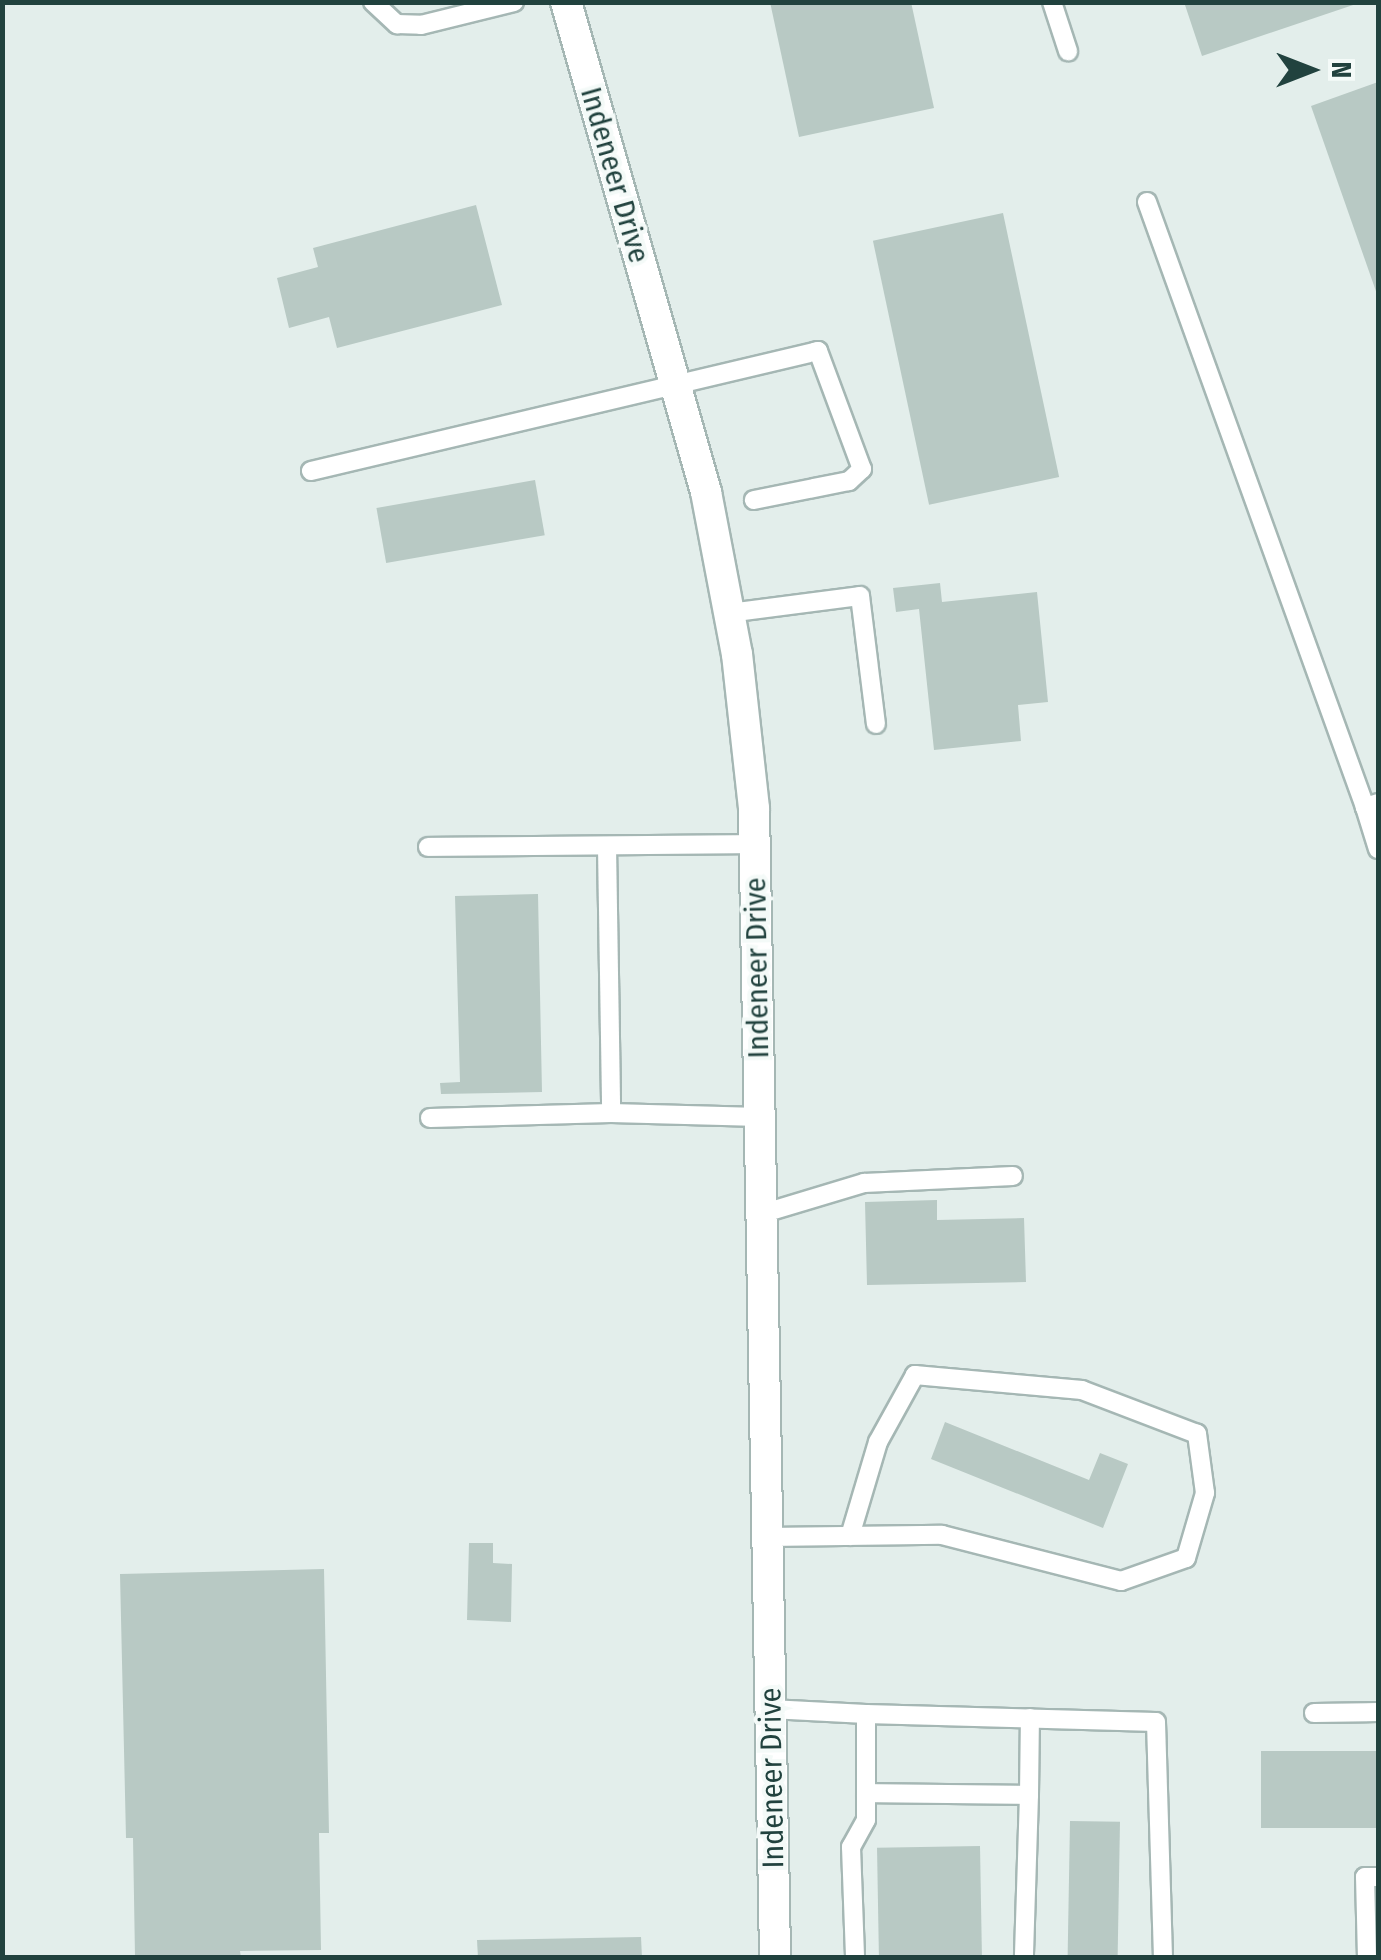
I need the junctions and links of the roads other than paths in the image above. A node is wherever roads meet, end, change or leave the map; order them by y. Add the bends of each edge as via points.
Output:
1 (372, 2) edge
2 (514, 2) edge
3 (566, 2) edge
4 (1052, 2) edge
5 (1068, 51) dead end
6 (1147, 202) dead end
7 (675, 384) junction
8 (312, 471) dead end
9 (754, 500) dead end
10 (729, 613) junction
11 (876, 724) dead end
12 (1372, 805) edge
13 (754, 844) junction
14 (607, 846) junction
15 (428, 847) dead end
16 (1378, 849) edge
17 (611, 1113) junction
18 (760, 1117) junction
19 (430, 1118) dead end
20 (1013, 1176) dead end
21 (761, 1214) junction
22 (850, 1536) junction
23 (767, 1537) junction
24 (770, 1709) junction
25 (1378, 1712) edge
26 (1314, 1713) dead end
27 (866, 1714) junction
28 (1030, 1718) junction
29 (866, 1792) junction
30 (1028, 1794) junction
31 (1378, 1877) edge
32 (775, 1958) edge
33 (855, 1958) edge
34 (1024, 1958) edge
35 (1163, 1958) edge
36 (1367, 1958) edge

1 - 2 lane via 396,24 421,25
3 - 7 street, Indeneer Drive
4 - 5 lane
6 - 12 lane
7 - 8 lane
7 - 9 lane via 818,351 862,469 849,481
7 - 10 street, Indeneer Drive via 706,492
10 - 11 lane via 860,596
10 - 13 street, Indeneer Drive
12 - 16 lane
13 - 14 lane
13 - 18 street, Indeneer Drive
14 - 15 lane
14 - 17 lane
17 - 18 lane
17 - 19 lane
18 - 21 street, Indeneer Drive
20 - 21 lane via 864,1183
21 - 23 street, Indeneer Drive
22 - 22 lane via 942,1535 1121,1581 1186,1558 1205,1493 1197,1434 1082,1390 915,1376 878,1442
22 - 23 lane
23 - 24 street, Indeneer Drive
24 - 27 lane
24 - 32 street, Indeneer Drive
25 - 26 lane
27 - 28 lane
27 - 29 lane
28 - 30 lane
28 - 35 lane via 1156,1722
29 - 30 lane
29 - 33 lane via 866,1820 851,1847
30 - 34 lane
31 - 36 lane via 1365,1878

